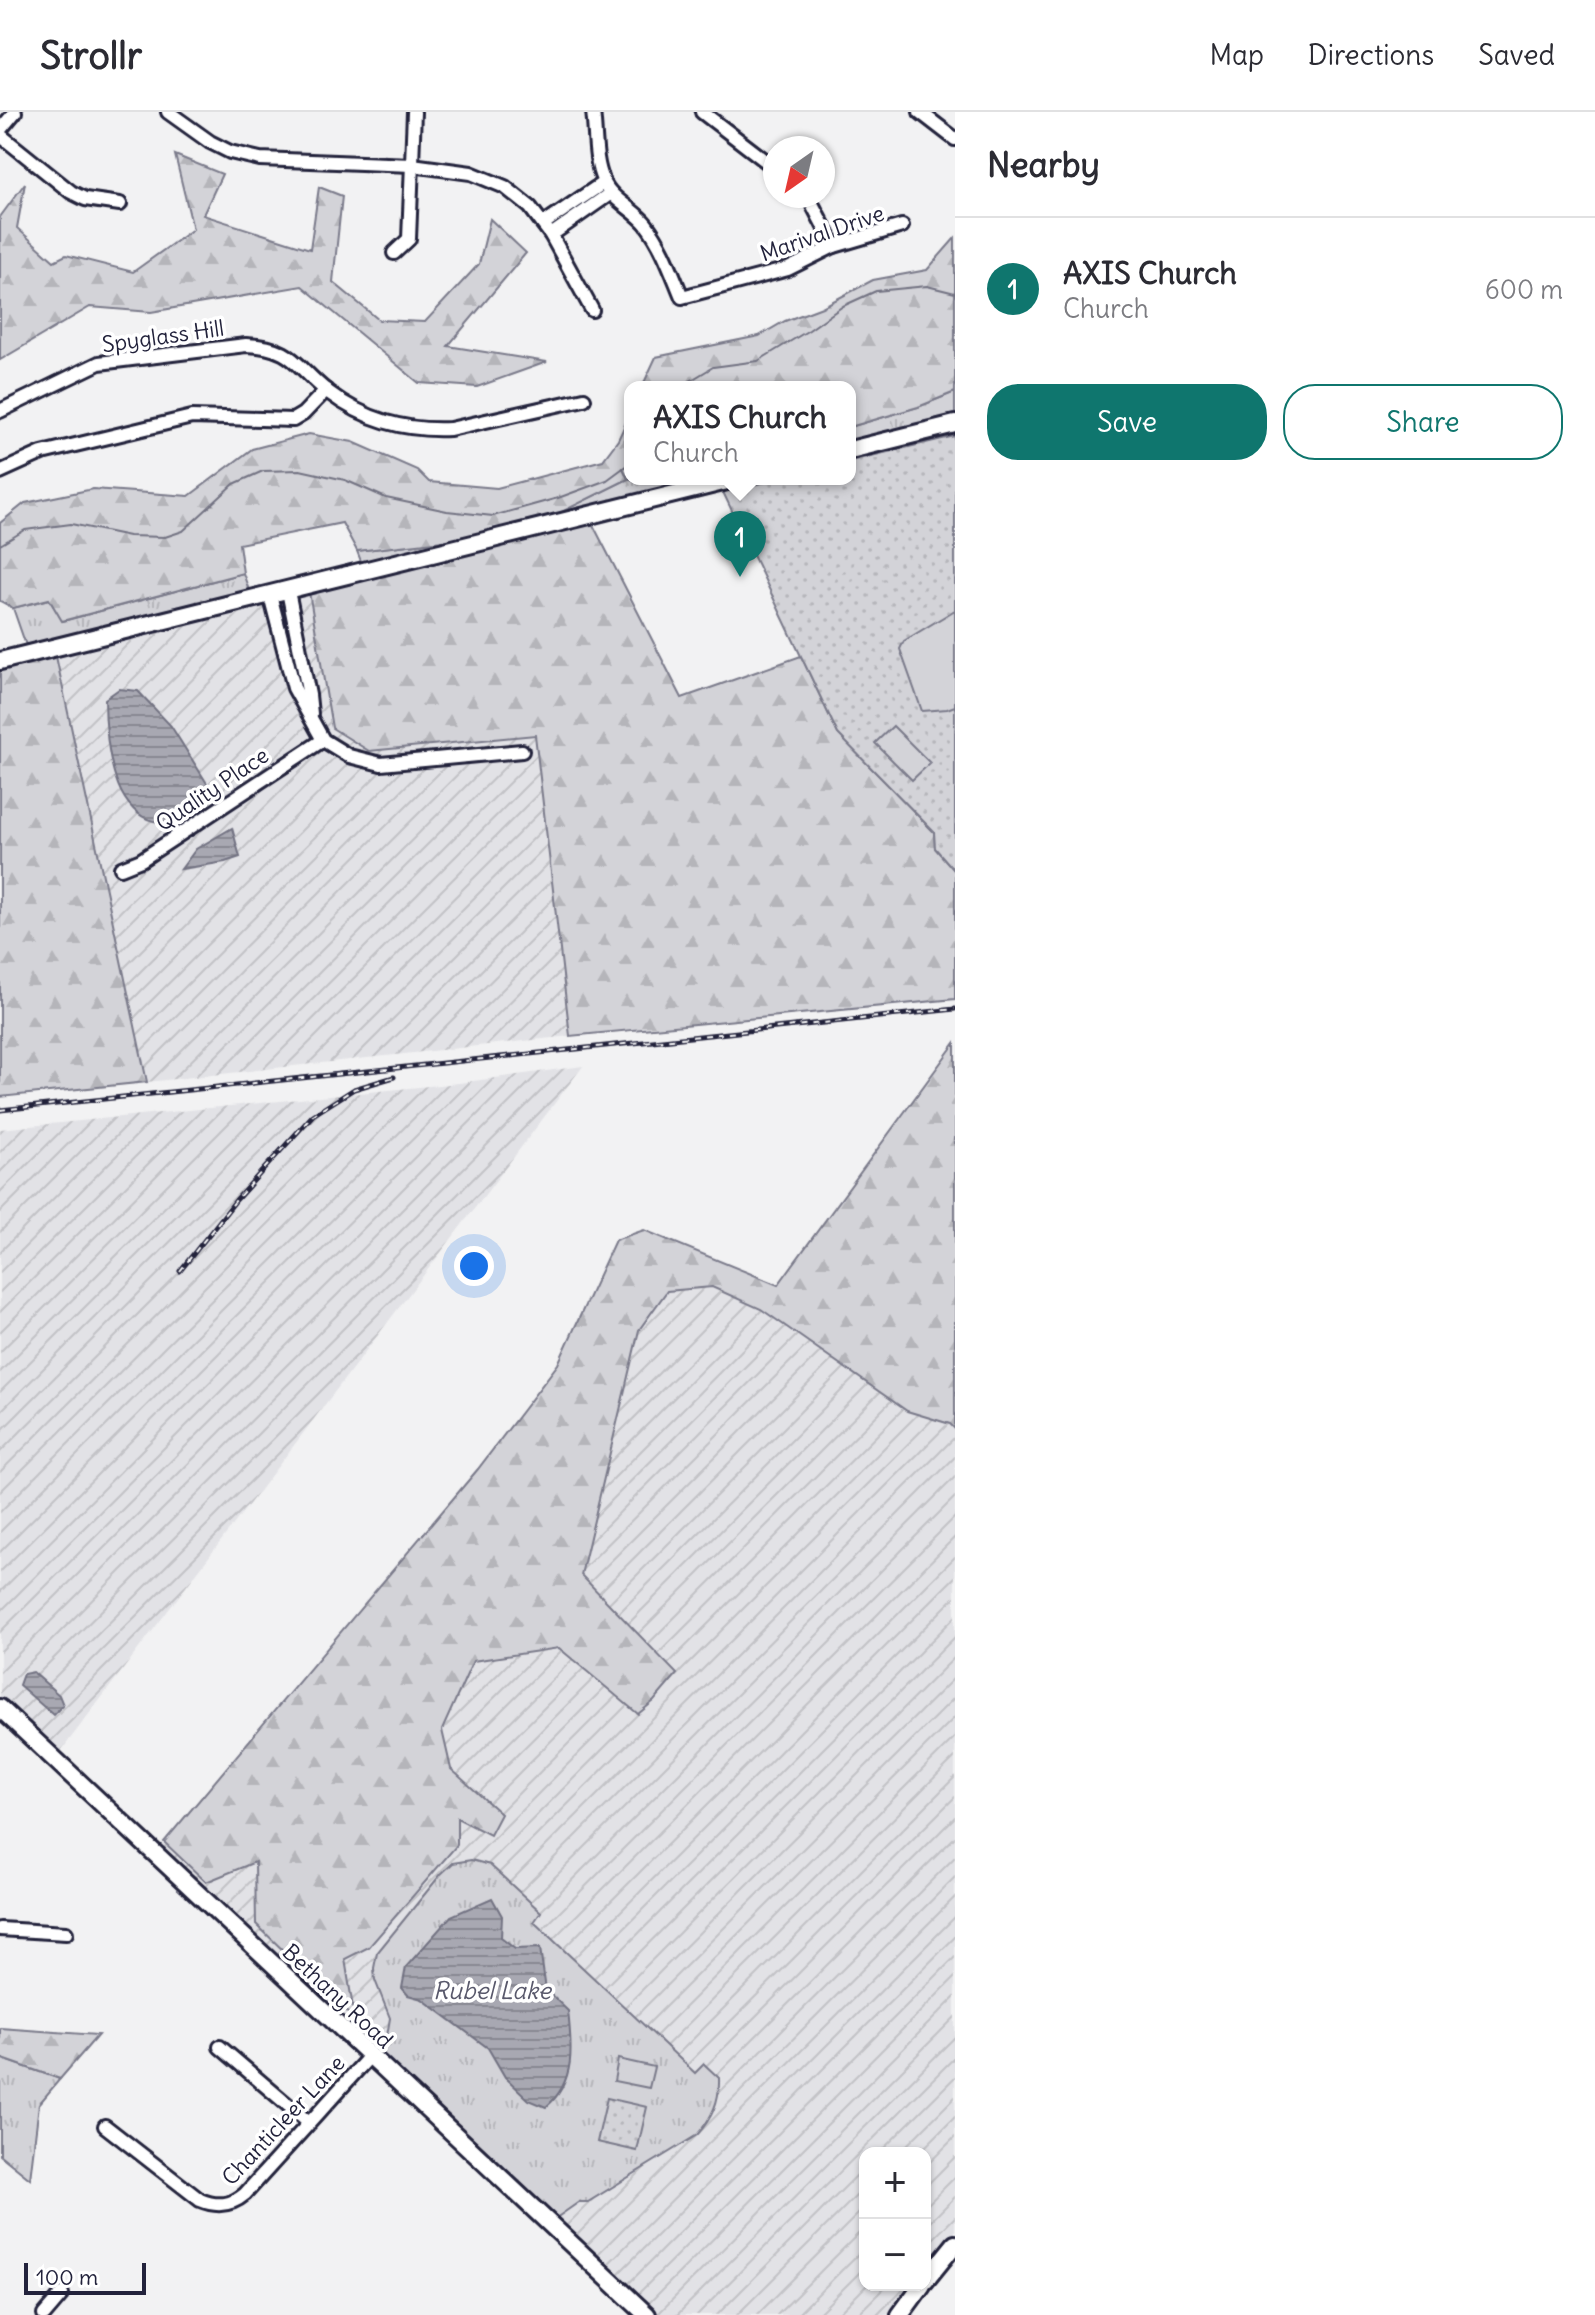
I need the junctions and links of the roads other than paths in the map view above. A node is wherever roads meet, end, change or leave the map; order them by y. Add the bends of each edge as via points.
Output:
1 (15, 112) edge
2 (414, 112) edge
3 (593, 112) edge
4 (702, 112) edge
5 (920, 112) edge
6 (171, 113) edge
7 (0, 133) edge
8 (955, 139) edge
9 (763, 159) edge
10 (412, 165) junction
11 (607, 188) junction
12 (120, 204) dead end
13 (815, 208) edge
14 (902, 226) dead end
15 (547, 229) junction
16 (834, 246) junction
17 (394, 253) dead end
18 (592, 310) dead end
19 (326, 390) junction
20 (584, 399) dead end
21 (0, 411) edge
22 (955, 424) edge
23 (856, 449) edge
24 (0, 472) edge
25 (711, 485) edge
26 (288, 591) junction
27 (270, 595) junction
28 (0, 661) edge
29 (312, 721) junction
30 (323, 740) junction
31 (522, 751) dead end
32 (121, 868) dead end
33 (0, 1708) edge
34 (0, 1929) edge
35 (66, 1933) dead end
36 (220, 2047) dead end
37 (370, 2056) junction
38 (309, 2123) junction
39 (105, 2126) dead end
40 (955, 2244) edge
41 (931, 2274) edge
42 (916, 2291) edge
43 (918, 2291) edge
44 (62, 2294) dead end
45 (44, 2315) edge
46 (647, 2315) edge
47 (893, 2315) edge
48 (900, 2315) edge

1 - 7 street
2 - 10 street
3 - 11 street via 599,170
4 - 9 street
5 - 8 street
6 - 10 street via 220,147 260,159
7 - 12 street via 71,192
10 - 15 street via 471,173 505,187
10 - 17 street via 409,239
11 - 15 street
11 - 16 street, Marival Drive via 645,223 682,297 788,269
13 - 16 street
14 - 16 street, Marival Drive
15 - 18 street
19 - 20 street, Spyglass Hill via 369,417 431,430
19 - 21 street, Spyglass Hill via 289,355 269,346 246,345 99,363
19 - 24 street via 293,420 192,417 42,453
22 - 23 main road
25 - 26 main road
26 - 27 main road
26 - 29 street
27 - 28 main road
27 - 29 street via 294,688
29 - 30 street
30 - 31 street via 349,756 381,764
30 - 32 street, Quality Place
33 - 37 main road, Bethany Road
34 - 35 street
36 - 38 street
37 - 38 street, Chanticleer Lane
37 - 46 main road, Bethany Road
38 - 39 street, Chanticleer Lane via 245,2194 217,2205 200,2200
40 - 41 main road
42 - 47 main road
43 - 48 main road
44 - 45 street

